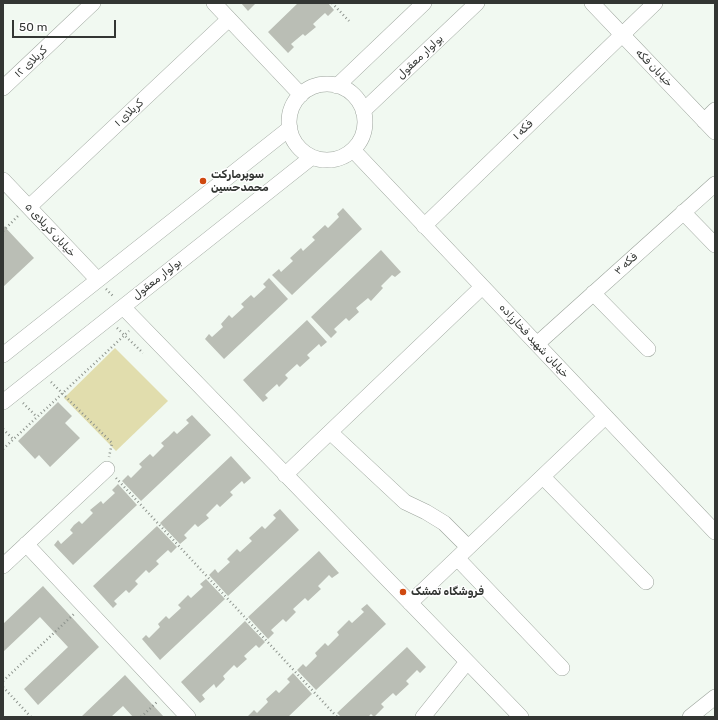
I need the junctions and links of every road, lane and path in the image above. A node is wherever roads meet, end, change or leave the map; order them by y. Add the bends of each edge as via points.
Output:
1 (93, 3) edge
2 (214, 3) edge
3 (332, 3) edge
4 (424, 3) edge
5 (477, 3) edge
6 (592, 3) edge
7 (655, 3) edge
8 (229, 19) junction
9 (349, 21) dead end
10 (622, 34) junction
11 (336, 86) junction
12 (3, 88) edge
13 (301, 95) junction
14 (715, 110) edge
15 (363, 111) junction
16 (704, 121) junction
17 (290, 128) junction
18 (715, 132) edge
19 (353, 150) junction
20 (312, 157) junction
21 (3, 180) edge
22 (715, 184) edge
23 (29, 207) junction
24 (683, 212) junction
25 (424, 226) junction
26 (3, 231) edge
27 (715, 245) edge
28 (98, 280) junction
29 (482, 287) junction
30 (593, 293) junction
31 (123, 307) junction
32 (138, 322) junction
33 (114, 325) dead end
34 (124, 335) junction
35 (537, 344) junction
36 (648, 349) dead end
37 (143, 353) dead end
38 (3, 355) edge
39 (47, 378) dead end
40 (62, 393) junction
41 (8, 397) edge
42 (37, 417) junction
43 (605, 417) junction
44 (3, 429) edge
45 (330, 432) junction
46 (13, 439) junction
47 (3, 449) edge
48 (107, 469) junction
49 (285, 475) junction
50 (543, 476) junction
51 (715, 532) edge
52 (26, 544) junction
53 (468, 548) junction
54 (457, 558) junction
55 (3, 566) edge
56 (646, 582) dead end
57 (410, 603) junction
58 (83, 605) junction
59 (467, 662) junction
60 (562, 668) dead end
61 (3, 681) edge
62 (3, 687) edge
63 (166, 694) junction
64 (715, 697) edge
65 (31, 717) edge
66 (141, 717) edge
67 (188, 717) edge
68 (337, 717) edge
69 (423, 717) edge
70 (521, 717) edge
71 (690, 717) edge

1 - 12 street, کربلای ۱۲
2 - 8 street
3 - 9 path
4 - 11 street
5 - 15 street, بولوار معقول
6 - 10 street, خیابان فکه
7 - 10 street, فکه ۱
8 - 13 street
8 - 23 street, کربلای ۱
10 - 16 street, خیابان فکه
10 - 25 street, فکه ۱
11 - 13 street via 312,88
11 - 15 street via 353,95
13 - 17 street via 290,116
14 - 16 street
15 - 19 street via 365,125 361,139
16 - 18 street, خیابان فکه
17 - 20 street via 297,145
17 - 28 street
19 - 20 street via 333,160
19 - 25 street, خیابان شهید فخارزاده
20 - 31 street, بولوار معقول
21 - 23 street, خیابان کربلای ۵
22 - 24 street, فکه ۳
23 - 26 path
23 - 28 street, خیابان کربلای ۵
24 - 27 street
24 - 30 street, فکه ۳
25 - 29 street, خیابان شهید فخارزاده
28 - 31 path
28 - 38 street
29 - 35 street, خیابان شهید فخارزاده
29 - 45 street
30 - 35 street, فکه ۳
30 - 36 street
31 - 32 street
31 - 41 street, بولوار معقول
32 - 34 path
32 - 49 street
33 - 34 path
34 - 37 path
34 - 40 path
35 - 43 street, خیابان شهید فخارزاده
39 - 40 path
40 - 42 path
40 - 48 path via 112,443
41 - 42 path
42 - 46 path
43 - 50 street
43 - 51 street, خیابان شهید فخارزاده
44 - 46 path
45 - 49 street
45 - 53 street via 405,502 444,523
46 - 47 path
48 - 52 street
48 - 68 path
49 - 57 street
50 - 53 street
50 - 56 street
52 - 55 street
52 - 58 street
53 - 54 street
54 - 57 street
54 - 60 street
57 - 59 street
58 - 61 path
58 - 63 street
59 - 69 street
59 - 70 street
62 - 65 path
63 - 66 path
63 - 67 street
64 - 71 street

